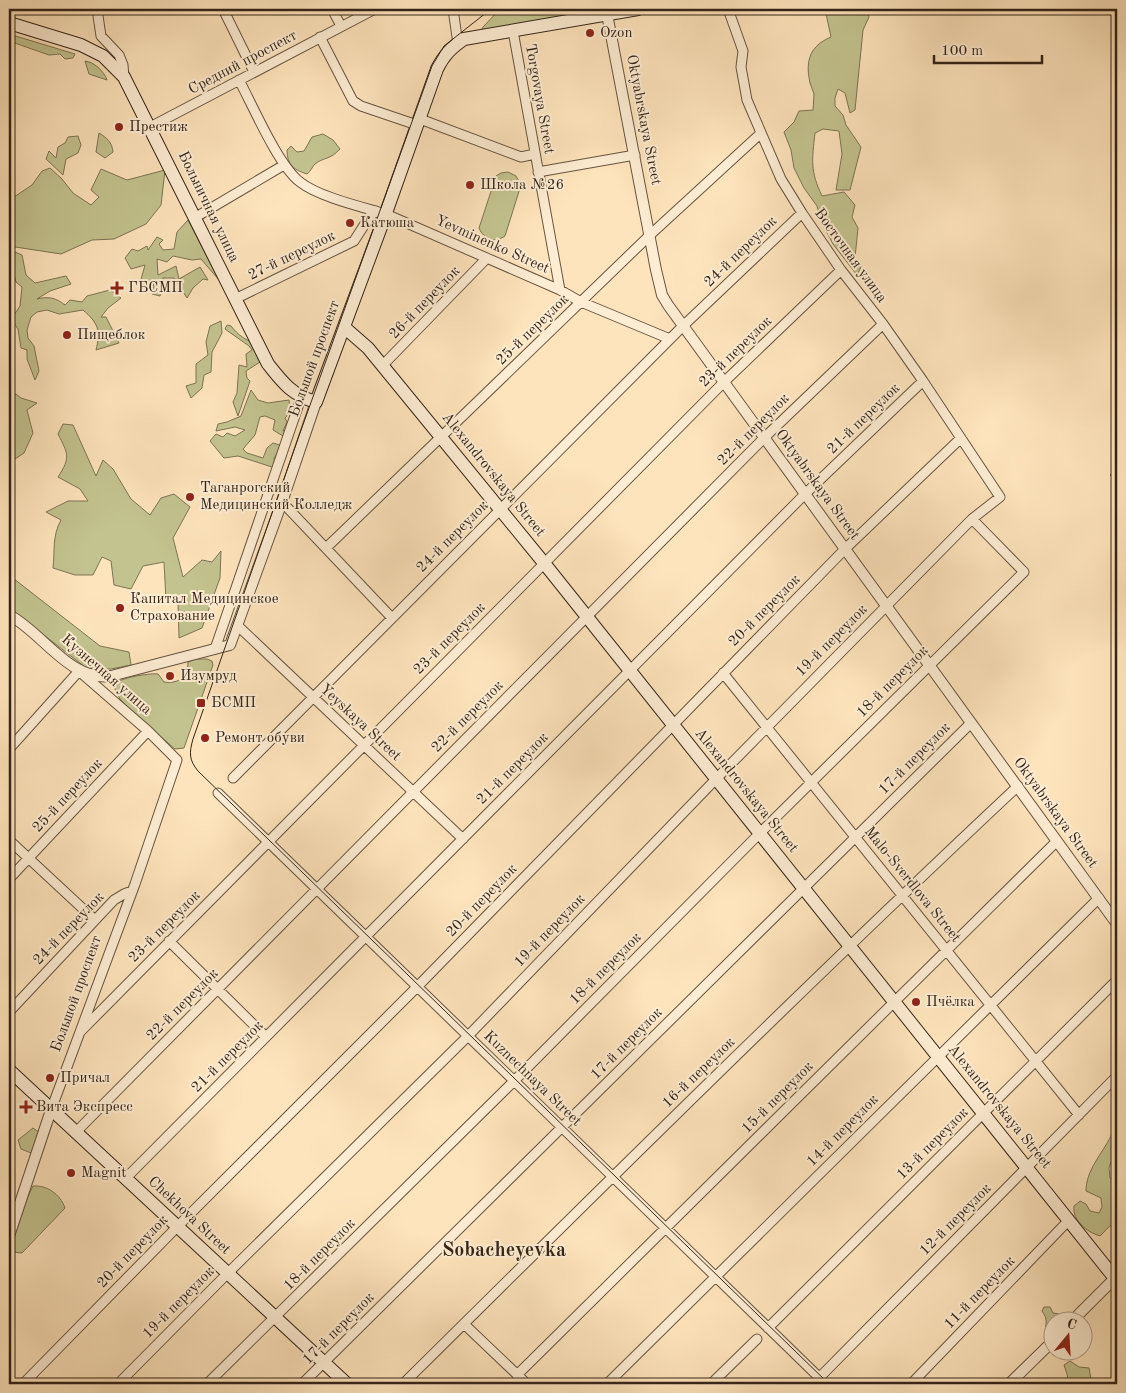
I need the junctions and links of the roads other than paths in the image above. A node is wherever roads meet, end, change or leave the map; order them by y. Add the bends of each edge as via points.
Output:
1 (97, 9) edge
2 (224, 9) edge
3 (332, 9) edge
4 (375, 9) edge
5 (453, 9) edge
6 (638, 9) edge
7 (728, 9) edge
8 (607, 14) junction
9 (9, 23) edge
10 (341, 26) junction
11 (513, 31) junction
12 (320, 37) junction
13 (458, 44) junction
14 (254, 72) junction
15 (124, 77) junction
16 (239, 80) junction
17 (419, 122) junction
18 (150, 128) junction
19 (760, 134) junction
20 (535, 154) junction
21 (635, 154) junction
22 (284, 165) junction
23 (538, 172) junction
24 (381, 213) junction
25 (802, 213) junction
26 (196, 217) junction
27 (650, 235) junction
28 (487, 258) junction
29 (842, 270) junction
30 (560, 290) junction
31 (235, 299) junction
32 (581, 302) junction
33 (883, 324) junction
34 (683, 326) junction
35 (344, 327) junction
36 (670, 339) junction
37 (382, 366) junction
38 (923, 381) junction
39 (724, 382) junction
40 (302, 398) junction
41 (316, 402) junction
42 (441, 437) junction
43 (764, 438) junction
44 (961, 438) junction
45 (805, 494) junction
46 (1000, 497) joint
47 (282, 502) junction
48 (501, 509) junction
49 (972, 519) junction
50 (326, 548) junction
51 (846, 549) junction
52 (544, 563) junction
53 (886, 606) junction
54 (9, 615) edge
55 (587, 617) junction
56 (392, 618) junction
57 (238, 626) junction
58 (215, 649) junction
59 (930, 666) junction
60 (79, 671) junction
61 (630, 671) junction
62 (723, 673) junction
63 (111, 676) junction
64 (106, 696) junction
65 (313, 697) junction
66 (971, 723) junction
67 (672, 724) junction
68 (767, 727) junction
69 (148, 731) junction
70 (364, 745) junction
71 (9, 749) edge
72 (177, 764) joint
73 (233, 778) dead end
74 (716, 779) junction
75 (811, 783) junction
76 (1018, 786) junction
77 (413, 792) junction
78 (218, 793) dead end
79 (760, 834) junction
80 (855, 837) junction
81 (463, 839) junction
82 (9, 840) edge
83 (1057, 841) junction
84 (268, 842) junction
85 (29, 858) junction
86 (9, 879) edge
87 (317, 889) junction
88 (803, 889) junction
89 (132, 891) junction
90 (902, 895) junction
91 (1099, 898) junction
92 (96, 920) junction
93 (1117, 924) edge
94 (366, 937) junction
95 (169, 941) junction
96 (850, 947) junction
97 (946, 951) junction
98 (1117, 980) edge
99 (417, 987) junction
100 (218, 989) junction
101 (894, 1002) junction
102 (990, 1005) junction
103 (9, 1012) edge
104 (81, 1031) junction
105 (468, 1036) junction
106 (266, 1037) junction
107 (938, 1057) junction
108 (1036, 1062) junction
109 (9, 1070) edge
110 (1117, 1076) edge
111 (514, 1081) junction
112 (51, 1110) junction
113 (983, 1114) junction
114 (1079, 1115) junction
115 (562, 1128) junction
116 (75, 1133) junction
117 (1027, 1167) junction
118 (612, 1176) junction
119 (125, 1179) junction
120 (1069, 1220) junction
121 (177, 1227) junction
122 (666, 1228) junction
123 (9, 1236) edge
124 (227, 1274) junction
125 (716, 1277) junction
126 (1116, 1278) edge
127 (1082, 1310) edge
128 (276, 1318) junction
129 (464, 1324) junction
130 (768, 1328) junction
131 (757, 1339) dead end
132 (1044, 1350) edge
133 (324, 1363) junction
134 (517, 1375) junction
135 (820, 1382) edge
136 (22, 1384) edge
137 (118, 1384) edge
138 (207, 1384) edge
139 (302, 1384) edge
140 (347, 1384) edge
141 (403, 1384) edge
142 (527, 1384) edge
143 (607, 1384) edge
144 (711, 1384) edge
145 (910, 1384) edge
146 (1009, 1384) edge

1 - 15 street, Больничная улица via 101,36 119,55
2 - 14 street
3 - 10 street
4 - 10 street, Средний проспект
5 - 13 street
6 - 8 main road
7 - 19 street, Восточная улица via 743,51 741,67 747,100
8 - 11 main road
8 - 21 street, Oktyabrskaya Street
9 - 15 main road via 80,45 103,56
10 - 12 street, Средний проспект
11 - 13 main road via 464,39
11 - 20 street, Torgovaya Street
12 - 14 street, Средний проспект
12 - 17 street via 353,101
13 - 17 main road, Большой проспект via 442,59
14 - 16 street, Средний проспект
15 - 18 main road, Больничная улица
16 - 18 street, Средний проспект
16 - 22 street, Yevminenko Street
17 - 20 street via 521,157
17 - 24 main road, Большой проспект
18 - 26 main road, Больничная улица
19 - 25 street, Восточная улица via 781,179
19 - 27 street, 25-й переулок
20 - 23 street, Torgovaya Street
21 - 23 street
21 - 27 street, Oktyabrskaya Street
22 - 24 street, Yevminenko Street via 300,182 313,189 356,207
22 - 26 street
23 - 30 street, Torgovaya Street
24 - 28 street, Yevminenko Street
24 - 31 street, 27-й переулок via 370,216 354,241
24 - 35 main road, Большой проспект
25 - 29 street, Восточная улица
25 - 34 street, 24-й переулок
26 - 31 main road, Больничная улица
27 - 32 street, 25-й переулок
27 - 34 street, Oktyabrskaya Street via 662,294
28 - 30 street, Yevminenko Street
28 - 37 street, 26-й переулок
29 - 33 street, Восточная улица
29 - 39 street, 23-й переулок
30 - 32 street, Yevminenko Street
31 - 40 main road, Больничная улица via 268,364 286,387
32 - 36 street, Yevminenko Street
32 - 42 street, 25-й переулок
33 - 38 street, Восточная улица
33 - 43 street, 22-й переулок
34 - 36 street, 24-й переулок
34 - 39 street, Oktyabrskaya Street
35 - 37 main road, Alexandrovskaya Street via 368,348
35 - 41 main road, Большой проспект
36 - 48 street, 24-й переулок
37 - 42 main road, Alexandrovskaya Street
38 - 44 street, Восточная улица
38 - 45 street, 21-й переулок
39 - 43 street, Oktyabrskaya Street
39 - 52 street, 23-й переулок
40 - 41 main road, Больничная улица
40 - 58 street, Большой проспект
41 - 47 street, Большой проспект
42 - 48 main road, Alexandrovskaya Street
42 - 50 street, 25-й переулок
43 - 45 street, Oktyabrskaya Street
43 - 55 street, 22-й переулок
44 - 46 street, Восточная улица
44 - 51 street, 20-й переулок
45 - 51 street, Oktyabrskaya Street
45 - 61 street, 21-й переулок
46 - 49 street, 19-й переулок
47 - 50 street
47 - 57 street, Большой проспект
48 - 52 main road, Alexandrovskaya Street
48 - 56 street, 24-й переулок
49 - 53 street, 19-й переулок
49 - 59 street, 18-й переулок via 1024,572
50 - 56 street
51 - 53 street, Oktyabrskaya Street
51 - 62 street, 20-й переулок
52 - 55 main road, Alexandrovskaya Street
52 - 70 street, 23-й переулок
53 - 59 street, Oktyabrskaya Street
53 - 68 street, 19-й переулок
54 - 60 street, Кузнечная улица
55 - 61 main road, Alexandrovskaya Street
55 - 77 street, 22-й переулок
56 - 65 street, 24-й переулок
57 - 58 street, Большой проспект via 230,645
57 - 65 street, Yeyskaya Street
58 - 63 street, Большой проспект
59 - 66 street, Oktyabrskaya Street
59 - 75 street, 18-й переулок
60 - 63 street, Большой проспект via 97,677
60 - 64 street, Кузнечная улица
60 - 71 street
61 - 67 main road, Alexandrovskaya Street
61 - 81 street, 21-й переулок
62 - 67 street, 20-й переулок
62 - 68 street, Malo-Sverdlova Street
63 - 64 street via 104,685
64 - 69 street, Кузнечная улица
65 - 70 street, Yeyskaya Street
65 - 73 street, 24-й переулок
66 - 76 street, Oktyabrskaya Street
66 - 80 street, 17-й переулок
67 - 74 main road, Alexandrovskaya Street
67 - 99 street, 20-й переулок
68 - 74 street, 19-й переулок
68 - 75 street, Malo-Sverdlova Street
69 - 72 street, Кузнечная улица via 174,756
69 - 85 street, 25-й переулок
70 - 77 street, Yeyskaya Street
70 - 84 street, 23-й переулок
72 - 89 street, Большой проспект
74 - 79 main road, Alexandrovskaya Street
74 - 105 street, 19-й переулок
75 - 79 street, 18-й переулок
75 - 80 street, Malo-Sverdlova Street
76 - 83 street, Oktyabrskaya Street
76 - 90 street, 16-й переулок
77 - 81 street, Yeyskaya Street
77 - 87 street, 22-й переулок
78 - 84 street, Kuznechnaya Street
79 - 88 main road, Alexandrovskaya Street
79 - 111 street, 18-й переулок
80 - 88 street, 17-й переулок
80 - 90 street, Malo-Sverdlova Street
81 - 94 street, 21-й переулок
82 - 85 street
83 - 91 street, Oktyabrskaya Street
83 - 97 street, 15-й переулок
84 - 87 street, Kuznechnaya Street
84 - 95 street, 23-й переулок
85 - 86 street, 25-й переулок
85 - 92 street
87 - 94 street, Kuznechnaya Street
87 - 100 street, 22-й переулок
88 - 96 main road, Alexandrovskaya Street
88 - 115 street, 17-й переулок
89 - 92 street, 24-й переулок via 114,900
89 - 104 street, Большой проспект
90 - 96 street, 16-й переулок
90 - 97 street, Malo-Sverdlova Street
91 - 93 street, Oktyabrskaya Street
91 - 102 street, 14-й переулок
92 - 103 street, 24-й переулок
94 - 99 street, Kuznechnaya Street
94 - 106 street, 21-й переулок
95 - 100 street
95 - 104 street, 23-й переулок
96 - 101 main road, Alexandrovskaya Street
96 - 118 street, 16-й переулок
97 - 101 street, 15-й переулок
97 - 102 street, Malo-Sverdlova Street
98 - 108 street, 13-й переулок
99 - 105 street, Kuznechnaya Street
99 - 121 street, 20-й переулок
100 - 106 street
100 - 116 street, 22-й переулок
101 - 107 main road, Alexandrovskaya Street
101 - 122 street, 15-й переулок
102 - 107 street, 14-й переулок
102 - 108 street, Malo-Sverdlova Street
104 - 112 street, Большой проспект
105 - 111 street, Kuznechnaya Street
105 - 124 street, 19-й переулок
106 - 119 street, 21-й переулок
107 - 113 main road, Alexandrovskaya Street
107 - 125 street, 14-й переулок
108 - 113 street, 13-й переулок
108 - 114 street, Malo-Sverdlova Street
109 - 112 main road, Chekhova Street
110 - 114 street, 12-й переулок
111 - 115 street, Kuznechnaya Street
111 - 128 street, 18-й переулок
112 - 116 main road, Chekhova Street
112 - 123 street, Большой проспект
113 - 117 main road, Alexandrovskaya Street
113 - 130 street, 13-й переулок
114 - 117 street, 12-й переулок
115 - 118 street, Kuznechnaya Street
115 - 133 street, 17-й переулок
116 - 119 main road, Chekhova Street
117 - 120 main road, Alexandrovskaya Street
117 - 135 street, 12-й переулок
118 - 122 street, Kuznechnaya Street
118 - 129 street, 16-й переулок
119 - 121 main road, Chekhova Street
120 - 126 main road, Alexandrovskaya Street
120 - 145 street, 11-й переулок
121 - 124 main road, Chekhova Street
121 - 136 street, 20-й переулок
122 - 125 street, Kuznechnaya Street
122 - 134 street, 15-й переулок
124 - 128 main road, Chekhova Street
124 - 137 street, 19-й переулок
125 - 130 street, Kuznechnaya Street
125 - 143 street, 14-й переулок
126 - 127 street
128 - 133 main road, Chekhova Street
128 - 138 street, 18-й переулок
129 - 134 street
129 - 141 street, 16-й переулок
130 - 135 street, Kuznechnaya Street
131 - 144 street
132 - 146 street
133 - 139 street, 17-й переулок
133 - 140 main road, Chekhova Street
134 - 142 street

